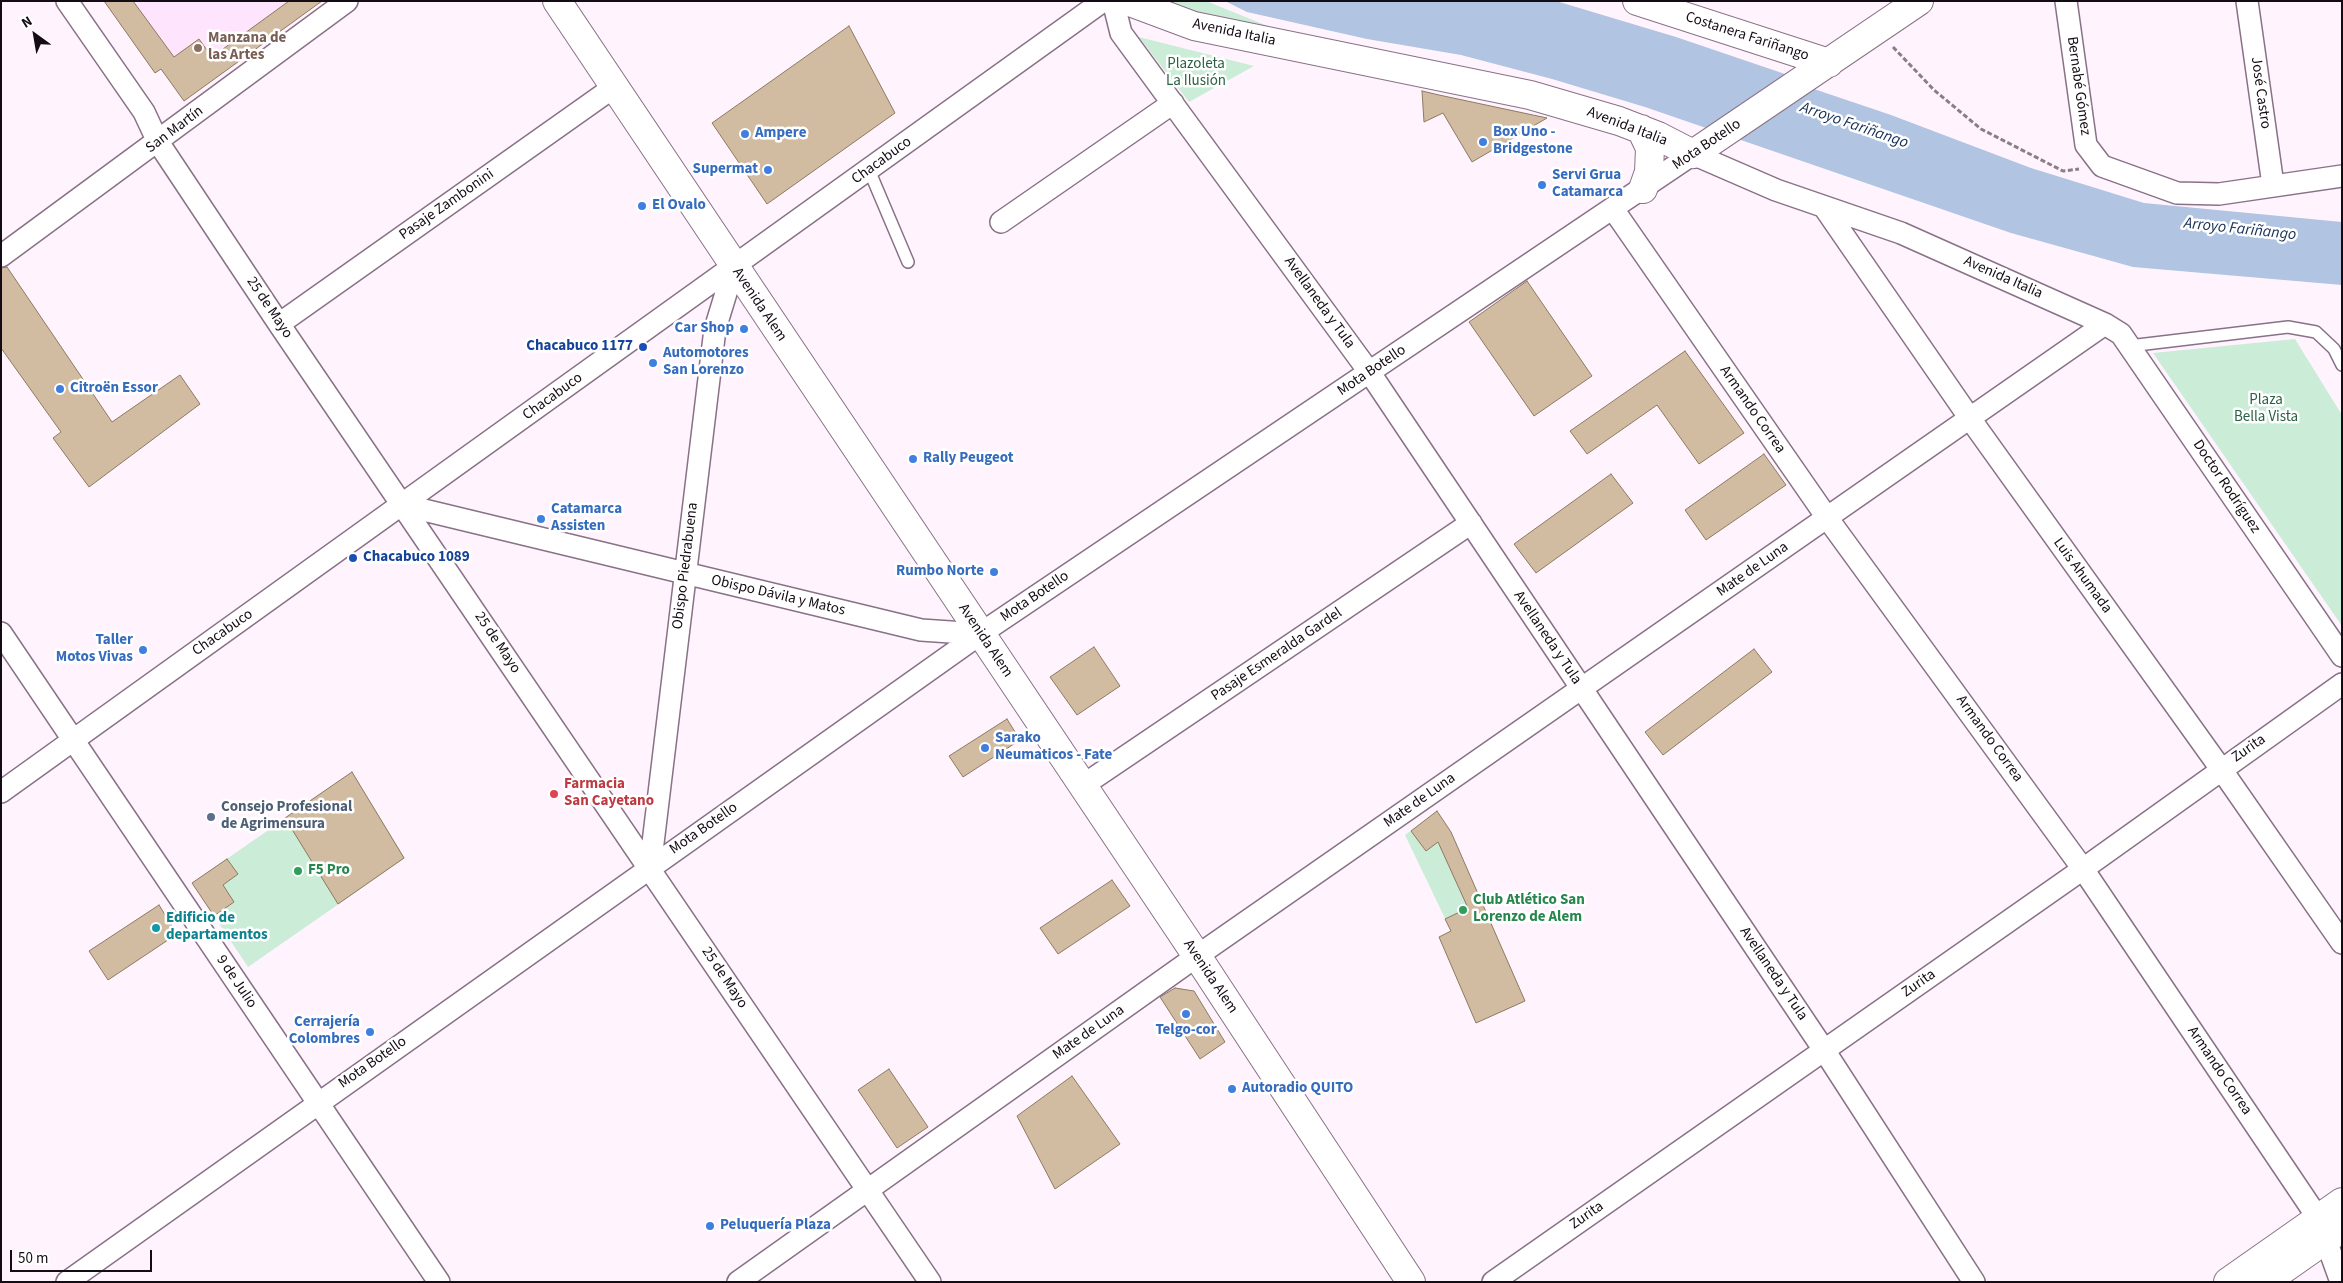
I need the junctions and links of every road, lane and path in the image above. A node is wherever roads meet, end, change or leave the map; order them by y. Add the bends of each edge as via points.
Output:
1 (67, 1) edge
2 (347, 1) edge
3 (557, 1) edge
4 (1103, 1) edge
5 (1113, 1) edge
6 (1127, 1) edge
7 (1636, 1) edge
8 (1919, 1) edge
9 (2066, 1) edge
10 (2247, 1) edge
11 (1877, 30) junction
12 (1820, 69) junction
13 (614, 87) junction
14 (1173, 103) junction
15 (1641, 130) junction
16 (158, 142) junction
17 (1703, 148) junction
18 (2102, 166) junction
19 (869, 170) junction
20 (2342, 176) edge
21 (2273, 185) junction
22 (1643, 189) junction
23 (1824, 207) junction
24 (1613, 209) junction
25 (1001, 222) dead end
26 (1, 256) edge
27 (908, 262) dead end
28 (734, 267) junction
29 (279, 324) junction
30 (2105, 324) junction
31 (2129, 346) junction
32 (2342, 365) edge
33 (1370, 373) junction
34 (1970, 420) junction
35 (403, 505) junction
36 (1828, 518) junction
37 (1471, 523) junction
38 (685, 574) junction
39 (1, 633) edge
40 (980, 634) junction
41 (2342, 656) edge
42 (2342, 684) edge
43 (1582, 689) junction
44 (73, 740) junction
45 (2221, 769) junction
46 (1082, 786) junction
47 (1, 792) edge
48 (650, 868) junction
49 (2084, 869) junction
50 (2342, 943) edge
51 (1196, 956) junction
52 (1824, 1050) junction
53 (317, 1102) junction
54 (868, 1190) junction
55 (2342, 1202) edge
56 (2328, 1228) edge
57 (750, 1278) edge
58 (67, 1282) edge
59 (438, 1282) edge
60 (930, 1282) edge
61 (1411, 1282) edge
62 (1493, 1282) edge
63 (1974, 1282) edge
64 (2228, 1282) edge
65 (2265, 1282) edge
66 (2341, 1282) edge

1 - 16 street, 25 de Mayo via 144,112
2 - 16 street, San Martín
3 - 13 main road, Avenida Alem
4 - 19 street, Chacabuco
5 - 14 street, Avellaneda y Tula via 1121,33
6 - 15 main road, Avenida Italia via 1194,26 1530,95
7 - 12 main road, Costanera Fariñango
8 - 11 main road, Mota Botello
9 - 18 street, Bernabé Gómez via 2086,145
10 - 21 street, José Castro
11 - 12 main road, Mota Botello
11 - 18 path via 1934,90 1981,129 2062,171
12 - 17 main road, Mota Botello
13 - 28 main road, Avenida Alem
13 - 29 street, Pasaje Zambonini
14 - 25 street
14 - 33 street, Avellaneda y Tula
15 - 17 main road, Avenida Italia
15 - 22 main road via 1650,148 1649,172
16 - 26 street, San Martín
16 - 29 street, 25 de Mayo
17 - 22 street, Mota Botello
17 - 23 street, Avenida Italia
18 - 21 street via 2177,193 2219,194
19 - 27 lane
19 - 28 street, Chacabuco
20 - 21 street
22 - 24 street, Mota Botello
23 - 30 street, Avenida Italia via 1900,233
23 - 34 street, Luis Ahumada
24 - 33 street, Mota Botello
24 - 36 street, Armando Correa
28 - 35 street, Chacabuco
28 - 38 street, Obispo Piedrabuena via 715,329
28 - 40 main road, Avenida Alem
29 - 35 street, 25 de Mayo
30 - 31 street, Doctor Rodríguez via 2121,334
30 - 34 street, Mate de Luna
31 - 32 lane via 2288,327 2316,332 2334,349
31 - 41 street, Doctor Rodríguez
33 - 37 street, Avellaneda y Tula
33 - 40 street, Mota Botello
34 - 36 street, Mate de Luna
34 - 45 street, Luis Ahumada
35 - 38 street, Obispo Dávila y Matos
35 - 44 street, Chacabuco
35 - 48 street, 25 de Mayo
36 - 43 street, Mate de Luna
36 - 49 street, Armando Correa
37 - 43 street, Avellaneda y Tula
37 - 46 street, Pasaje Esmeralda Gardel
38 - 40 street, Obispo Dávila y Matos via 922,630
38 - 48 street, Obispo Piedrabuena
39 - 44 street, 9 de Julio
40 - 46 main road, Avenida Alem
40 - 48 street, Mota Botello
42 - 45 street, Zurita
43 - 51 street, Mate de Luna
43 - 52 street, Avellaneda y Tula
44 - 47 street, Chacabuco
44 - 53 street, 9 de Julio
45 - 49 street, Zurita
45 - 50 street, Luis Ahumada
46 - 51 main road, Avenida Alem
48 - 53 street, Mota Botello
48 - 54 street, 25 de Mayo
49 - 52 street, Zurita
49 - 56 street, Armando Correa
51 - 54 street, Mate de Luna
51 - 61 main road, Avenida Alem
52 - 62 street, Zurita
52 - 63 street, Avellaneda y Tula
53 - 58 street, Mota Botello
53 - 59 street, 9 de Julio
54 - 57 street, Mate de Luna
54 - 60 street, 25 de Mayo
55 - 56 main road
56 - 64 main road
56 - 65 main road
56 - 66 street, Armando Correa

